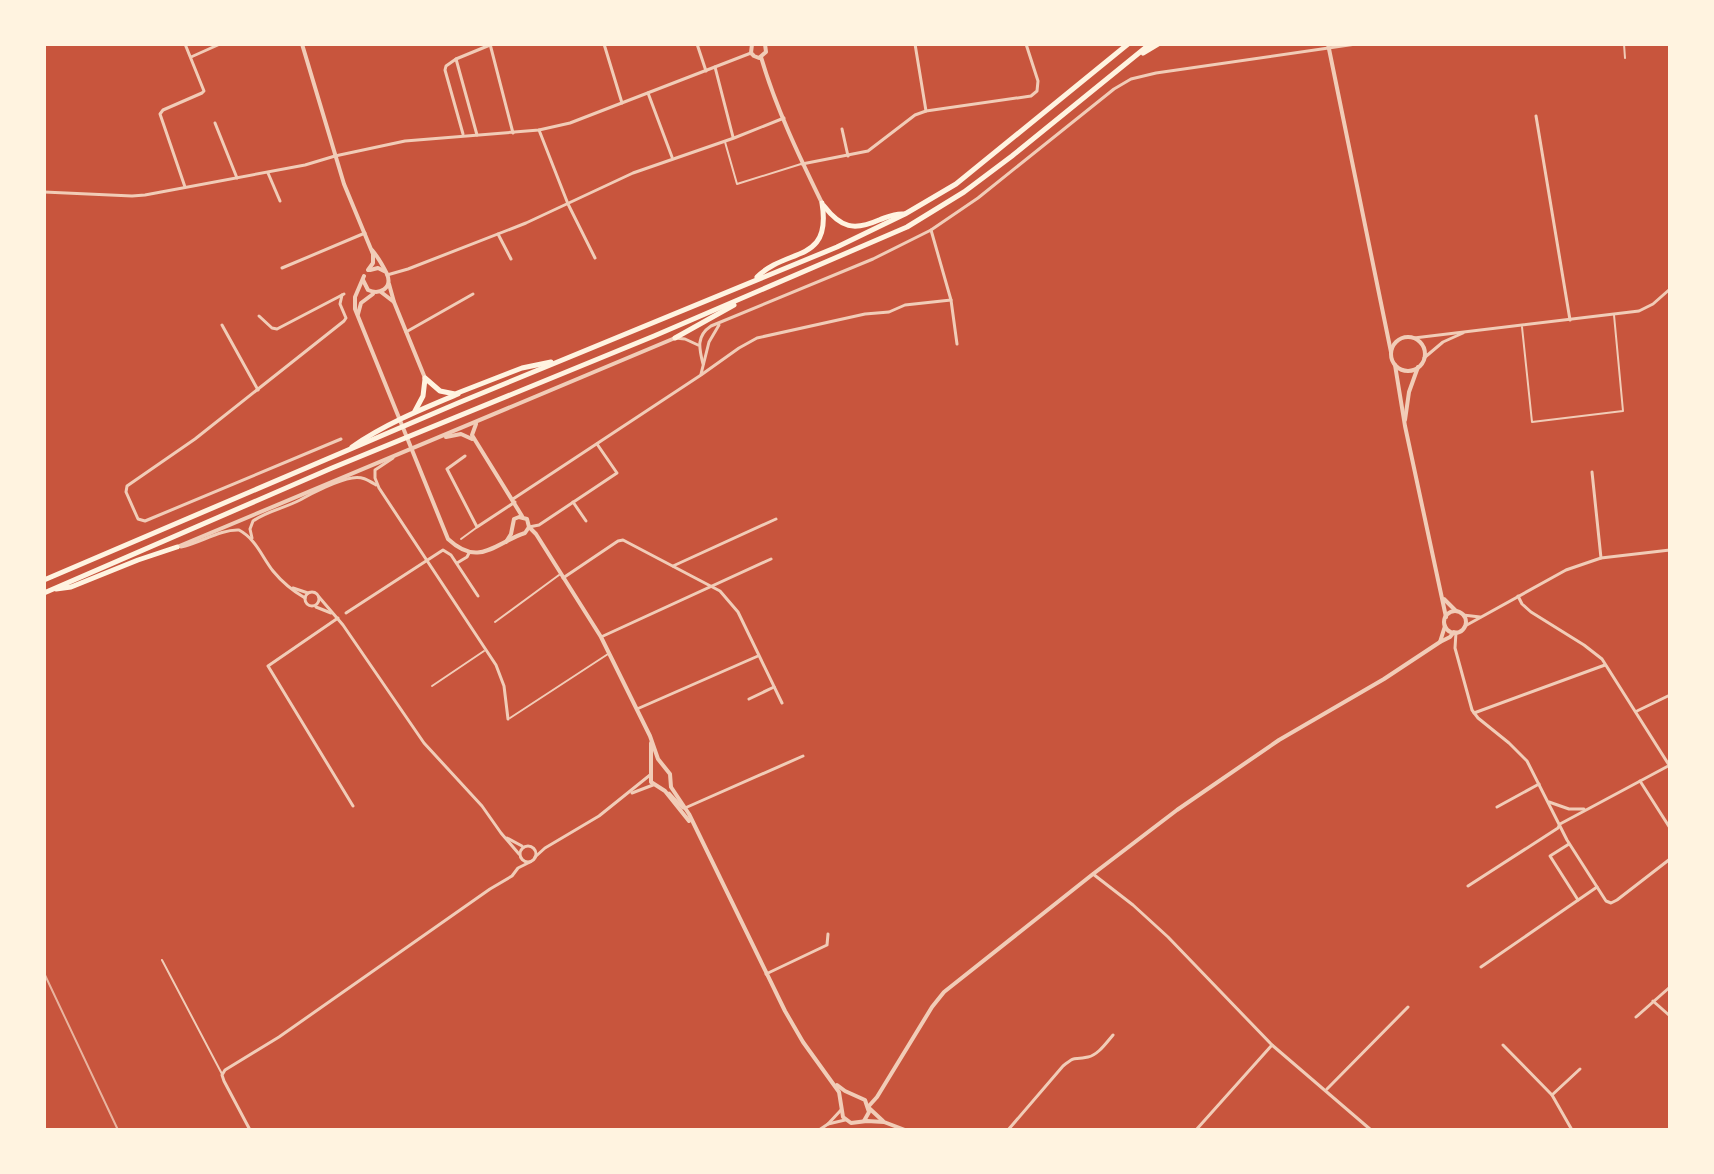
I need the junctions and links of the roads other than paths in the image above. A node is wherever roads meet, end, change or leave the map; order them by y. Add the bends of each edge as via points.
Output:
1 (185, 44) edge
2 (220, 44) edge
3 (302, 44) edge
4 (604, 44) edge
5 (697, 44) edge
6 (752, 44) edge
7 (766, 44) edge
8 (915, 44) edge
9 (1026, 44) edge
10 (1126, 44) edge
11 (1150, 44) edge
12 (1158, 44) edge
13 (1356, 44) edge
14 (1624, 44) edge
15 (490, 45) edge
16 (1328, 46) edge
17 (751, 53) junction
18 (761, 57) junction
19 (190, 58) junction
20 (1625, 58) dead end
21 (456, 59) junction
22 (1125, 64) junction
23 (715, 67) junction
24 (706, 71) junction
25 (648, 93) junction
26 (622, 103) junction
27 (926, 111) junction
28 (1536, 116) dead end
29 (784, 118) junction
30 (215, 123) dead end
31 (468, 126) junction
32 (842, 129) dead end
33 (539, 130) junction
34 (513, 133) junction
35 (477, 135) junction
36 (464, 136) junction
37 (734, 138) junction
38 (725, 141) junction
39 (335, 156) junction
40 (848, 156) junction
41 (673, 159) junction
42 (802, 164) junction
43 (268, 173) junction
44 (237, 178) junction
45 (185, 187) junction
46 (44, 192) edge
47 (280, 201) dead end
48 (822, 203) junction
49 (568, 204) junction
50 (905, 214) junction
51 (931, 230) junction
52 (365, 233) junction
53 (498, 234) junction
54 (371, 248) junction
55 (595, 258) dead end
56 (511, 259) dead end
57 (282, 268) dead end
58 (368, 270) junction
59 (364, 276) junction
60 (388, 276) junction
61 (754, 281) junction
62 (1670, 289) edge
63 (378, 293) junction
64 (754, 293) junction
65 (473, 294) dead end
66 (1663, 297) junction
67 (951, 300) junction
68 (1670, 300) edge
69 (394, 302) junction
70 (1614, 315) junction
71 (259, 316) dead end
72 (358, 316) junction
73 (1570, 320) junction
74 (721, 322) junction
75 (222, 325) dead end
76 (1522, 325) junction
77 (1386, 330) junction
78 (406, 332) junction
79 (1440, 334) junction
80 (1452, 335) junction
81 (675, 338) junction
82 (1401, 338) junction
83 (1414, 338) junction
84 (709, 342) junction
85 (1443, 342) junction
86 (957, 344) dead end
87 (699, 345) junction
88 (1391, 352) junction
89 (1424, 358) junction
90 (556, 362) junction
91 (703, 364) junction
92 (1395, 365) junction
93 (1418, 367) junction
94 (701, 375) junction
95 (425, 378) junction
96 (258, 390) junction
97 (462, 392) junction
98 (413, 413) junction
99 (477, 422) junction
100 (1405, 426) junction
101 (341, 439) dead end
102 (475, 440) junction
103 (597, 444) junction
104 (421, 445) junction
105 (341, 454) junction
106 (400, 454) junction
107 (465, 456) dead end
108 (1592, 472) dead end
109 (379, 488) junction
110 (313, 491) junction
111 (515, 502) junction
112 (573, 502) junction
113 (524, 517) junction
114 (516, 518) junction
115 (776, 519) dead end
116 (586, 521) dead end
117 (539, 525) junction
118 (477, 527) junction
119 (529, 527) junction
120 (512, 528) junction
121 (522, 534) junction
122 (537, 537) junction
123 (461, 539) dead end
124 (253, 540) junction
125 (506, 542) junction
126 (177, 547) junction
127 (1670, 550) edge
128 (469, 552) junction
129 (1601, 558) junction
130 (771, 559) dead end
131 (427, 560) junction
132 (457, 563) junction
133 (673, 566) junction
134 (561, 576) junction
135 (44, 580) edge
136 (286, 584) junction
137 (713, 586) junction
138 (45, 592) edge
139 (308, 593) junction
140 (478, 596) dead end
141 (1518, 596) junction
142 (319, 597) junction
143 (1442, 597) junction
144 (305, 598) junction
145 (313, 607) junction
146 (1456, 611) junction
147 (346, 613) dead end
148 (1463, 615) junction
149 (1446, 617) junction
150 (1480, 617) junction
151 (338, 618) junction
152 (495, 622) dead end
153 (1445, 626) junction
154 (1465, 626) junction
155 (1455, 632) junction
156 (601, 637) junction
157 (1441, 641) junction
158 (1455, 648) junction
159 (486, 650) junction
160 (609, 653) junction
161 (759, 655) junction
162 (1605, 665) junction
163 (432, 686) dead end
164 (774, 687) junction
165 (1670, 695) edge
166 (749, 699) dead end
167 (782, 703) dead end
168 (637, 709) junction
169 (1636, 711) junction
170 (1474, 713) junction
171 (508, 719) joint
172 (650, 736) junction
173 (803, 756) dead end
174 (1669, 765) edge
175 (663, 767) junction
176 (651, 773) junction
177 (670, 780) junction
178 (1640, 781) junction
179 (1539, 784) junction
180 (653, 785) junction
181 (660, 787) junction
182 (665, 791) junction
183 (625, 796) junction
184 (1548, 802) junction
185 (353, 806) dead end
186 (1497, 807) dead end
187 (685, 808) junction
188 (1588, 809) junction
189 (1560, 824) junction
190 (1670, 828) edge
191 (697, 831) junction
192 (501, 833) junction
193 (553, 844) junction
194 (1569, 844) junction
195 (528, 846) junction
196 (520, 856) junction
197 (535, 857) junction
198 (1670, 859) edge
199 (530, 862) junction
200 (518, 868) junction
201 (1093, 874) junction
202 (1468, 886) dead end
203 (1597, 887) junction
204 (1578, 900) junction
205 (828, 934) dead end
206 (162, 960) dead end
207 (1481, 967) dead end
208 (766, 974) junction
209 (1670, 987) edge
210 (1653, 1001) junction
211 (1408, 1007) dead end
212 (1670, 1016) edge
213 (1636, 1017) dead end
214 (1113, 1035) dead end
215 (1272, 1045) junction
216 (1503, 1045) dead end
217 (1580, 1069) dead end
218 (222, 1075) junction
219 (833, 1082) junction
220 (1325, 1090) junction
221 (1552, 1095) junction
222 (856, 1096) junction
223 (877, 1097) junction
224 (865, 1100) junction
225 (869, 1107) junction
226 (841, 1108) junction
227 (845, 1120) junction
228 (862, 1122) junction
229 (884, 1122) junction
230 (828, 1124) junction
231 (250, 1130) edge
232 (819, 1130) edge
233 (905, 1130) edge
234 (1008, 1130) edge
235 (1196, 1130) edge
236 (1371, 1130) edge
237 (1572, 1130) edge

1 - 19 street
2 - 19 street
3 - 39 street
4 - 26 street
5 - 24 street
6 - 17 street
7 - 18 street
8 - 27 street
9 - 27 street via 1038,81 1031,96
10 - 50 highway via 956,184
11 - 22 highway
12 - 22 highway
13 - 16 street
14 - 20 lane
15 - 21 street
15 - 34 street
16 - 51 street via 1131,79
16 - 77 street
17 - 18 street
17 - 23 street
18 - 29 street
19 - 45 street via 204,91 160,114
21 - 31 street
21 - 31 street via 445,70
22 - 64 highway via 937,209
23 - 24 street
23 - 37 street
24 - 25 street
25 - 26 street
25 - 41 street
26 - 33 street
27 - 40 street via 868,151
28 - 73 street
29 - 37 street
29 - 42 street
30 - 44 street
31 - 35 street
31 - 36 street
32 - 40 street
33 - 34 street
33 - 49 street
34 - 35 street
35 - 36 street
36 - 39 street via 405,141
37 - 38 street
38 - 41 street
38 - 42 lane via 737,184
39 - 43 street
39 - 52 street
40 - 42 street
41 - 49 street
42 - 48 street
43 - 44 street
43 - 47 street
44 - 45 street
45 - 46 street via 132,196
48 - 50 highway via 841,223 853,227
48 - 61 highway via 825,220 818,241 766,268
49 - 53 street
49 - 55 street
50 - 61 highway
51 - 67 street
51 - 74 street
52 - 54 street
52 - 57 street
53 - 56 street
53 - 60 street
54 - 58 street via 373,263
54 - 60 street
58 - 59 street
58 - 60 street
59 - 63 street via 365,287
59 - 72 street via 355,297
60 - 63 street via 386,288
60 - 69 street
61 - 90 highway
62 - 66 street
63 - 69 street
63 - 72 street via 361,303
64 - 81 highway
64 - 138 highway
65 - 78 street
66 - 68 street
66 - 70 street via 1639,311
67 - 86 street
67 - 94 street via 757,338
69 - 78 street
70 - 73 street
70 - 76 lane via 1623,411 1532,422
71 - 96 street via 277,329 343,294 346,318
72 - 128 street via 448,539
73 - 76 street
74 - 84 street
74 - 87 street via 704,331
75 - 96 street
76 - 80 street
77 - 82 street
77 - 88 street
78 - 95 street
79 - 80 street
79 - 83 street
79 - 85 street
80 - 85 street
81 - 87 street
81 - 99 street
82 - 83 street
82 - 88 street
83 - 89 street via 1422,344
84 - 87 street
84 - 91 street
85 - 89 street
87 - 91 street
88 - 92 street
89 - 93 street
90 - 97 highway via 528,365
90 - 105 highway
91 - 94 street
92 - 93 street via 1403,370
92 - 100 street
93 - 100 street
94 - 103 street
95 - 97 highway via 440,391
95 - 98 highway
96 - 101 street via 127,486 138,519 145,521
97 - 98 highway
98 - 105 highway
99 - 102 street
99 - 104 street
100 - 143 street
102 - 104 street via 461,434
102 - 111 street
103 - 111 street
103 - 112 street via 617,473
104 - 106 street
105 - 135 highway
106 - 109 street via 375,470
106 - 110 street
107 - 118 street via 447,469
108 - 129 street
109 - 110 street via 354,477
109 - 131 street
110 - 124 street via 253,521
110 - 126 street
111 - 113 street
111 - 114 street
111 - 118 street
112 - 116 street
112 - 117 street
113 - 114 street
113 - 119 street
114 - 120 street
115 - 133 street
117 - 119 street
117 - 122 street
118 - 123 lane
119 - 121 street
119 - 122 street
120 - 121 street
120 - 125 street
121 - 122 street
121 - 125 street
122 - 134 street
124 - 126 street via 234,529
124 - 136 street
125 - 128 street via 485,552
126 - 138 highway
127 - 129 street
128 - 132 street
129 - 141 street
130 - 137 street
131 - 132 street via 446,551
131 - 147 street
131 - 159 street
132 - 140 street
133 - 134 street via 621,540
133 - 137 street
134 - 152 lane
134 - 156 street
136 - 139 street
136 - 144 street
137 - 156 street
137 - 161 street via 738,612
139 - 142 street
139 - 144 street
141 - 150 street
141 - 162 street via 1531,612
142 - 145 street
142 - 151 street
143 - 146 street
143 - 149 street
144 - 145 street
145 - 151 street
146 - 148 street
146 - 149 street
148 - 150 street
148 - 154 street
149 - 153 street
150 - 154 street
151 - 185 street via 268,666
151 - 192 street via 424,743
153 - 155 street
153 - 157 street
154 - 155 street
155 - 157 street
155 - 158 street
156 - 160 street
157 - 158 street
157 - 201 street via 1279,740
158 - 170 street
159 - 163 lane
159 - 171 street via 504,686
160 - 168 street
160 - 171 lane
161 - 164 street
161 - 168 street
162 - 169 street
162 - 170 street
164 - 166 street
164 - 167 street
165 - 169 street
168 - 172 street
169 - 174 street
170 - 179 street via 1523,757
172 - 175 street
172 - 176 street
173 - 187 street
174 - 178 street
175 - 176 street
175 - 177 street
176 - 180 street
176 - 183 street
177 - 181 street
177 - 187 street
178 - 188 street
178 - 190 street
179 - 184 street
179 - 186 street
180 - 181 street
180 - 183 street
181 - 182 street
182 - 187 street
182 - 191 street
183 - 193 street
184 - 188 street
184 - 189 street
187 - 191 street
188 - 189 street
189 - 194 street
189 - 202 street
191 - 208 street
192 - 195 street
192 - 196 street
193 - 195 street
193 - 197 street
194 - 203 street
194 - 204 street via 1550,856
195 - 196 street
195 - 197 street
196 - 199 street
196 - 200 street
197 - 199 street
198 - 203 street via 1610,903
199 - 200 street
200 - 218 street
201 - 215 street via 1168,937
201 - 223 street via 944,992
203 - 204 street
204 - 207 street
205 - 208 street via 827,945
206 - 218 lane
208 - 219 street via 803,1042
209 - 210 street
210 - 212 street
210 - 213 street
211 - 220 street
214 - 234 street via 1089,1057 1074,1057 1063,1066
215 - 220 street
215 - 235 street
216 - 221 street
217 - 221 street
218 - 231 street
219 - 222 street
219 - 226 street
220 - 236 street
221 - 237 street
222 - 224 street
222 - 226 street via 847,1098
223 - 224 street
223 - 225 street
224 - 225 street
225 - 228 street
225 - 229 street
226 - 227 street
226 - 230 street
227 - 228 street
227 - 230 street
228 - 229 street
229 - 233 street
230 - 232 street

